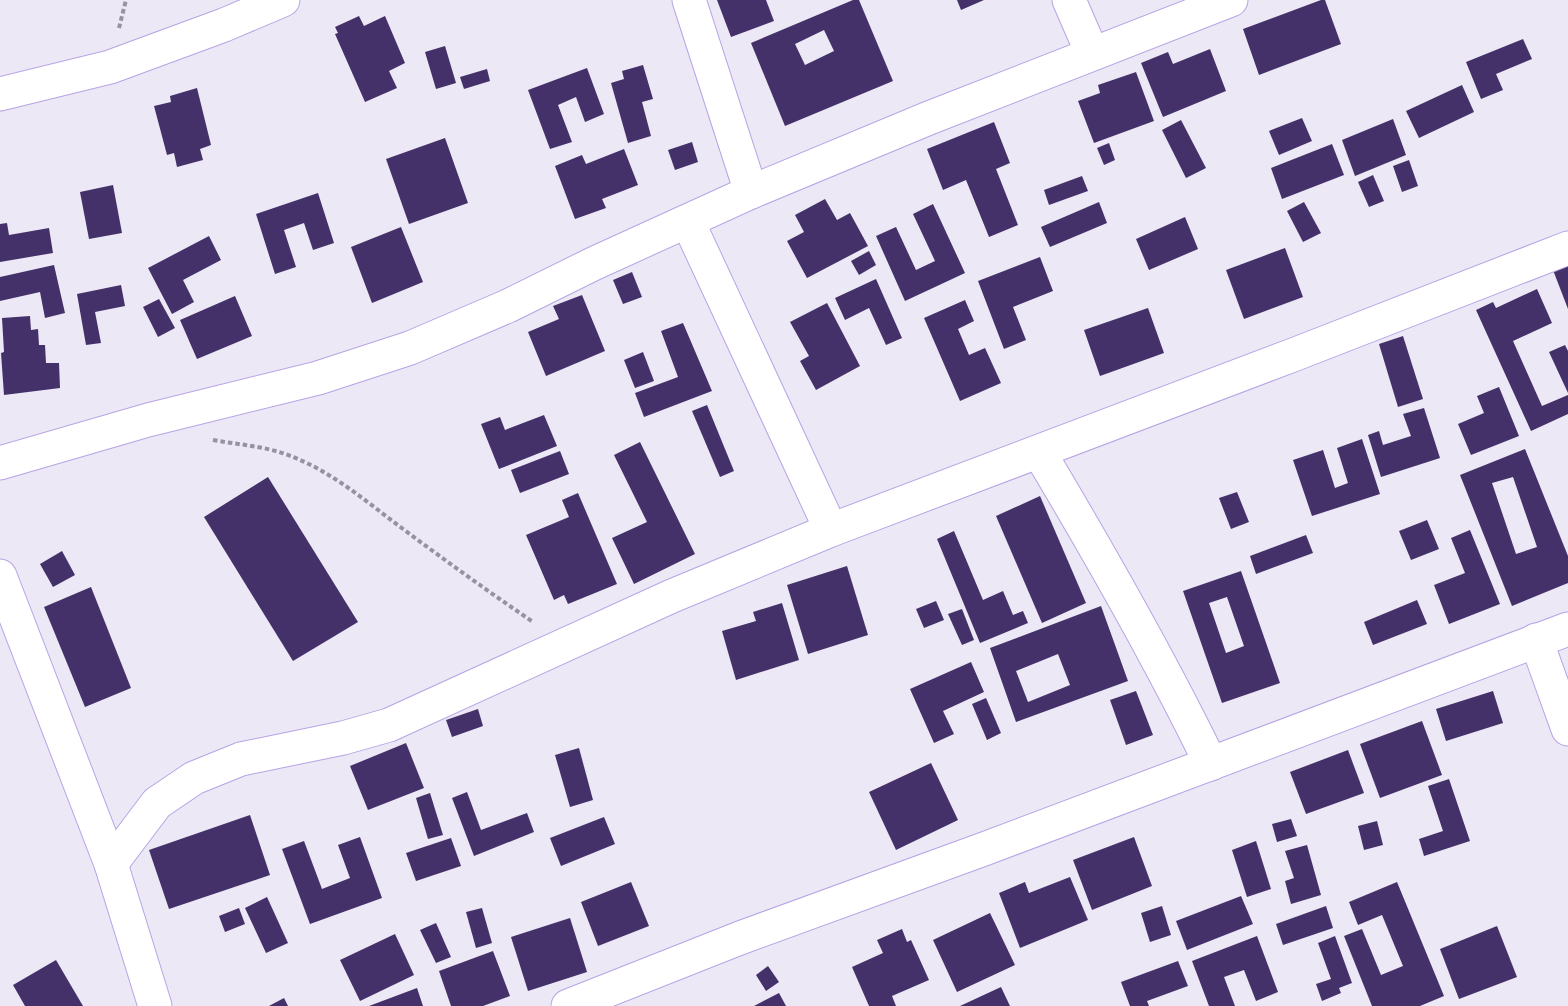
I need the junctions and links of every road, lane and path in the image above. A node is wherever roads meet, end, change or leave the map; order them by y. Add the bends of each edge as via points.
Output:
1 (283, 0) edge
2 (689, 0) edge
3 (1069, 0) edge
4 (1230, 0) edge
5 (1092, 53) junction
6 (0, 94) edge
7 (751, 192) junction
8 (688, 222) junction
9 (1568, 248) edge
10 (204, 439) dead end
11 (1039, 452) junction
12 (0, 463) edge
13 (831, 530) junction
14 (0, 576) edge
15 (1568, 629) edge
16 (1536, 640) junction
17 (566, 644) junction
18 (1568, 729) edge
19 (1210, 764) junction
20 (111, 864) junction
21 (588, 1002) edge
22 (155, 1006) edge

1 - 6 street via 110,67
2 - 7 street
3 - 5 street
4 - 5 street
5 - 7 street
7 - 8 street
8 - 12 street via 410,348 318,378 148,420
8 - 13 street
9 - 11 street
10 - 17 path via 264,448 320,470
11 - 13 street
11 - 19 street via 1173,686
13 - 17 street
14 - 20 street
15 - 16 street
16 - 18 street
16 - 19 street
17 - 20 street via 389,725 241,759 194,778 157,803
19 - 21 street via 740,938
20 - 22 street

